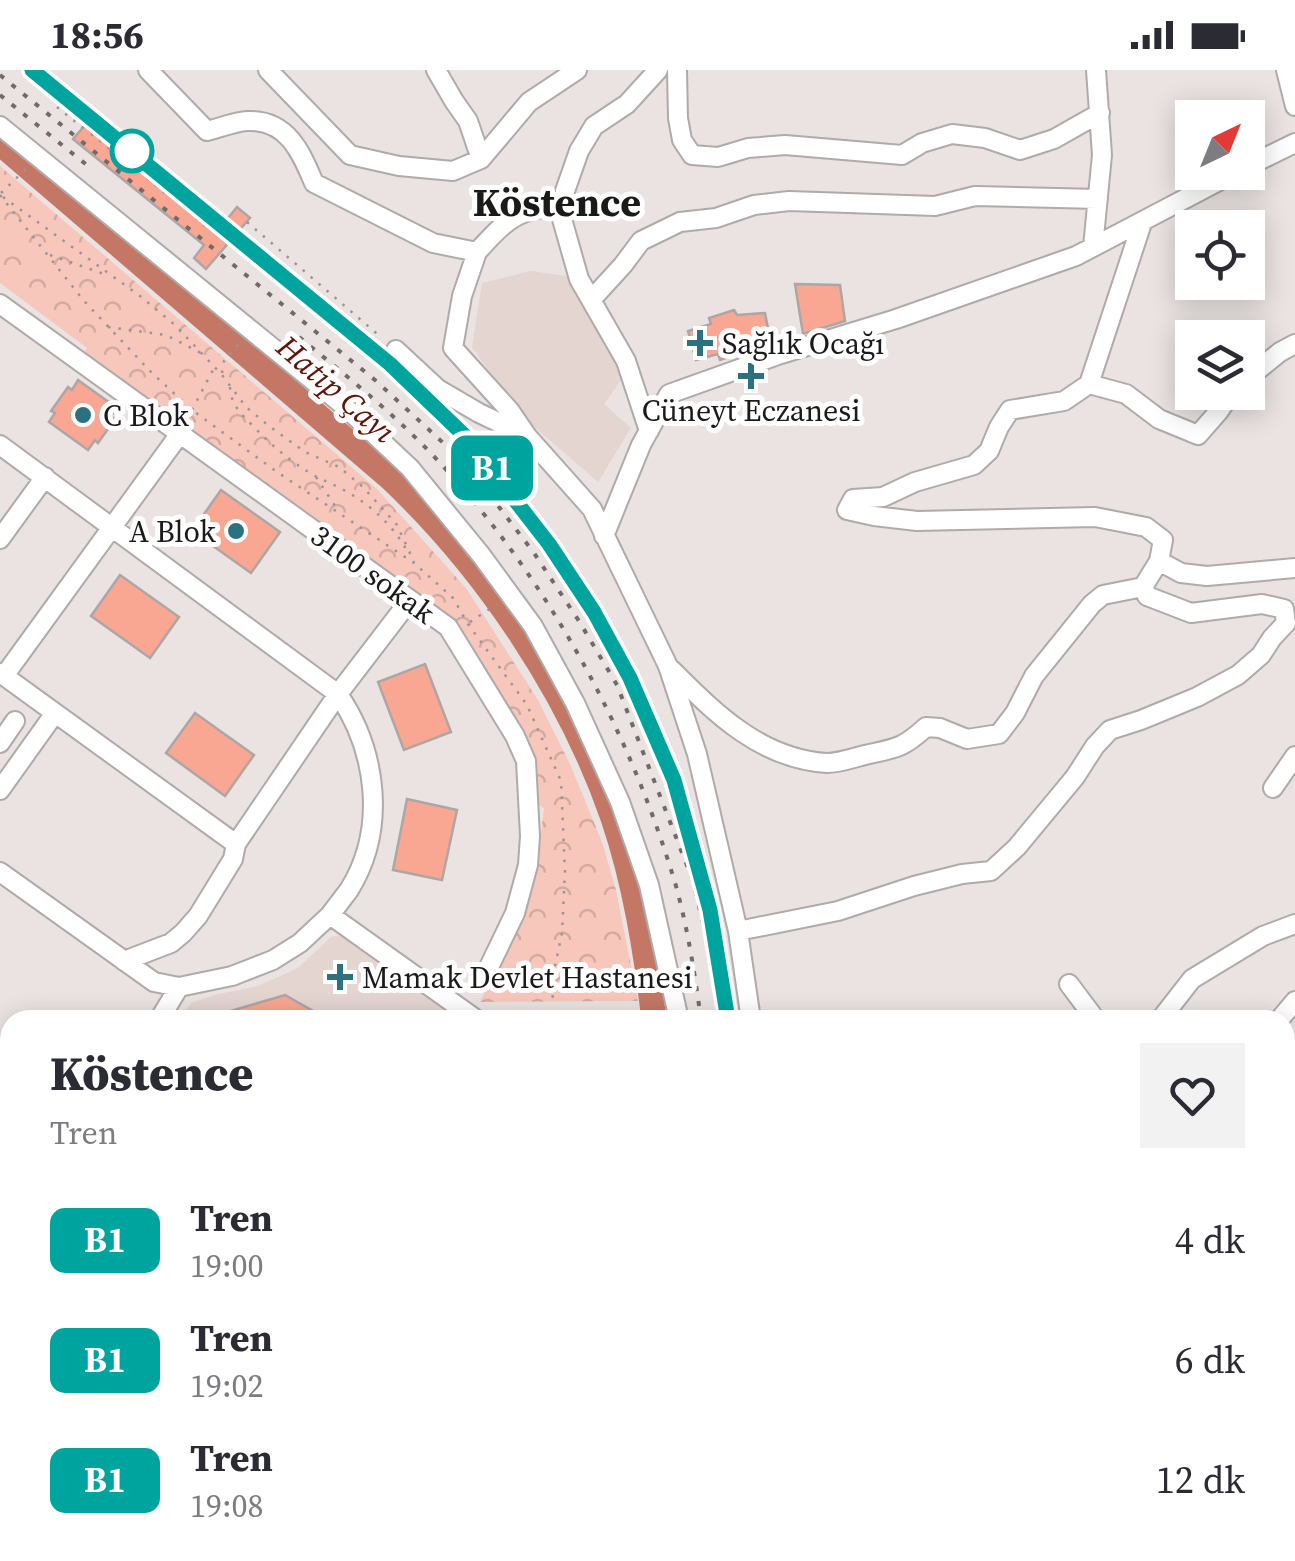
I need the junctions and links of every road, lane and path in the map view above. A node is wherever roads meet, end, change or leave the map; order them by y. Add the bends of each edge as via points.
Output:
1 (148, 70) edge
2 (268, 70) edge
3 (436, 70) edge
4 (577, 70) edge
5 (658, 70) edge
6 (677, 70) edge
7 (1096, 70) edge
8 (1286, 70) edge
9 (1295, 106) edge
10 (57, 107) dead end
11 (1100, 113) junction
12 (0, 126) edge
13 (83, 128) dead end
14 (91, 134) dead end
15 (1295, 143) edge
16 (120, 158) dead end
17 (1265, 158) edge
18 (481, 160) junction
19 (31, 164) dead end
20 (139, 172) dead end
21 (1203, 190) edge
22 (0, 194) edge
23 (167, 194) dead end
24 (1098, 199) junction
25 (180, 204) dead end
26 (564, 206) junction
27 (247, 222) dead end
28 (1142, 223) junction
29 (206, 226) dead end
30 (1093, 247) junction
31 (477, 252) junction
32 (47, 254) dead end
33 (110, 276) junction
34 (591, 300) junction
35 (0, 304) edge
36 (107, 326) dead end
37 (240, 344) dead end
38 (1295, 344) edge
39 (396, 350) joint
40 (204, 354) junction
41 (1265, 364) edge
42 (215, 367) junction
43 (222, 375) junction
44 (1090, 384) junction
45 (230, 385) junction
46 (192, 410) dead end
47 (1221, 410) edge
48 (649, 431) junction
49 (179, 435) junction
50 (527, 436) junction
51 (0, 445) edge
52 (315, 476) junction
53 (45, 477) junction
54 (341, 514) dead end
55 (113, 527) junction
56 (604, 536) junction
57 (0, 539) edge
58 (1159, 561) junction
59 (1295, 568) edge
60 (1143, 586) junction
61 (410, 600) junction
62 (502, 601) dead end
63 (468, 624) dead end
64 (668, 666) junction
65 (2, 675) edge
66 (338, 694) junction
67 (54, 713) junction
68 (15, 722) dead end
69 (0, 743) edge
70 (1295, 756) edge
71 (1273, 788) dead end
72 (0, 790) edge
73 (236, 844) junction
74 (0, 872) edge
75 (330, 915) junction
76 (1295, 924) edge
77 (738, 931) junction
78 (124, 960) junction
79 (490, 967) dead end
80 (1068, 984) dead end
81 (179, 987) junction
82 (165, 1010) edge
83 (464, 1010) edge
84 (678, 1010) edge
85 (750, 1010) edge
86 (1088, 1010) edge
87 (1168, 1010) edge

1 - 31 street via 206,130 248,121 277,126 301,151 314,183 434,243
2 - 18 street via 350,154 453,170
3 - 18 street via 468,121
4 - 18 street via 529,102
5 - 26 street via 627,104 594,126 579,151
6 - 11 street via 682,140 692,155 718,158 785,145 902,155 952,134 1020,150 1054,140
7 - 11 street
8 - 9 street
10 - 13 path
11 - 24 street
12 - 84 street via 343,404 410,468 482,555 533,626 620,802 649,885
14 - 16 path
15 - 17 street
19 - 22 path
20 - 23 path
21 - 28 street
22 - 33 path
24 - 30 street
24 - 34 street via 975,196 935,206 754,205 680,222 641,240
25 - 29 path
26 - 31 street via 534,208 501,226
26 - 34 street via 579,279
27 - 39 path
28 - 30 street
28 - 44 street
30 - 48 street via 669,394
31 - 50 street via 453,348
32 - 33 path
33 - 40 path
34 - 48 street via 626,361
35 - 49 street, 3100 sokak
36 - 40 path via 166,336
37 - 43 path
38 - 41 street
39 - 50 street via 438,389
40 - 42 path
42 - 43 path
42 - 46 path
43 - 45 path
44 - 47 street via 1126,394 1159,419 1198,435
44 - 58 street via 1064,400 1010,410 974,465 883,497 853,499 847,510 917,521 1095,517 1146,527 1163,540
45 - 52 path via 240,413 282,455
45 - 52 path via 269,426 363,487 397,525 414,563 382,517
48 - 56 street
49 - 55 street
49 - 61 street, 3100 sokak
50 - 56 street via 592,510
51 - 53 street
52 - 54 path
53 - 55 street
53 - 57 street
55 - 65 street
55 - 66 street
56 - 64 street
58 - 59 street via 1207,576
58 - 60 street
60 - 64 street via 1092,604 1034,676 999,734 966,739 926,727 906,746 830,763 780,754 741,733
60 - 77 street via 1147,596 1192,614 1262,604 1284,610 1286,623 1238,675 1110,730 991,871
61 - 66 street
61 - 79 street, 3100 sokak via 448,627 526,761 528,865
62 - 63 path
64 - 77 street via 697,754
65 - 67 street
66 - 73 street
66 - 75 street via 364,742 373,777 372,818 366,854
67 - 72 street
67 - 73 street via 101,737
68 - 69 street
70 - 71 street
73 - 78 street via 233,859 183,933
74 - 78 street
75 - 81 street via 273,960
75 - 83 street
76 - 87 street via 1192,979
77 - 85 street
78 - 81 street via 154,982
80 - 86 street
81 - 82 street

